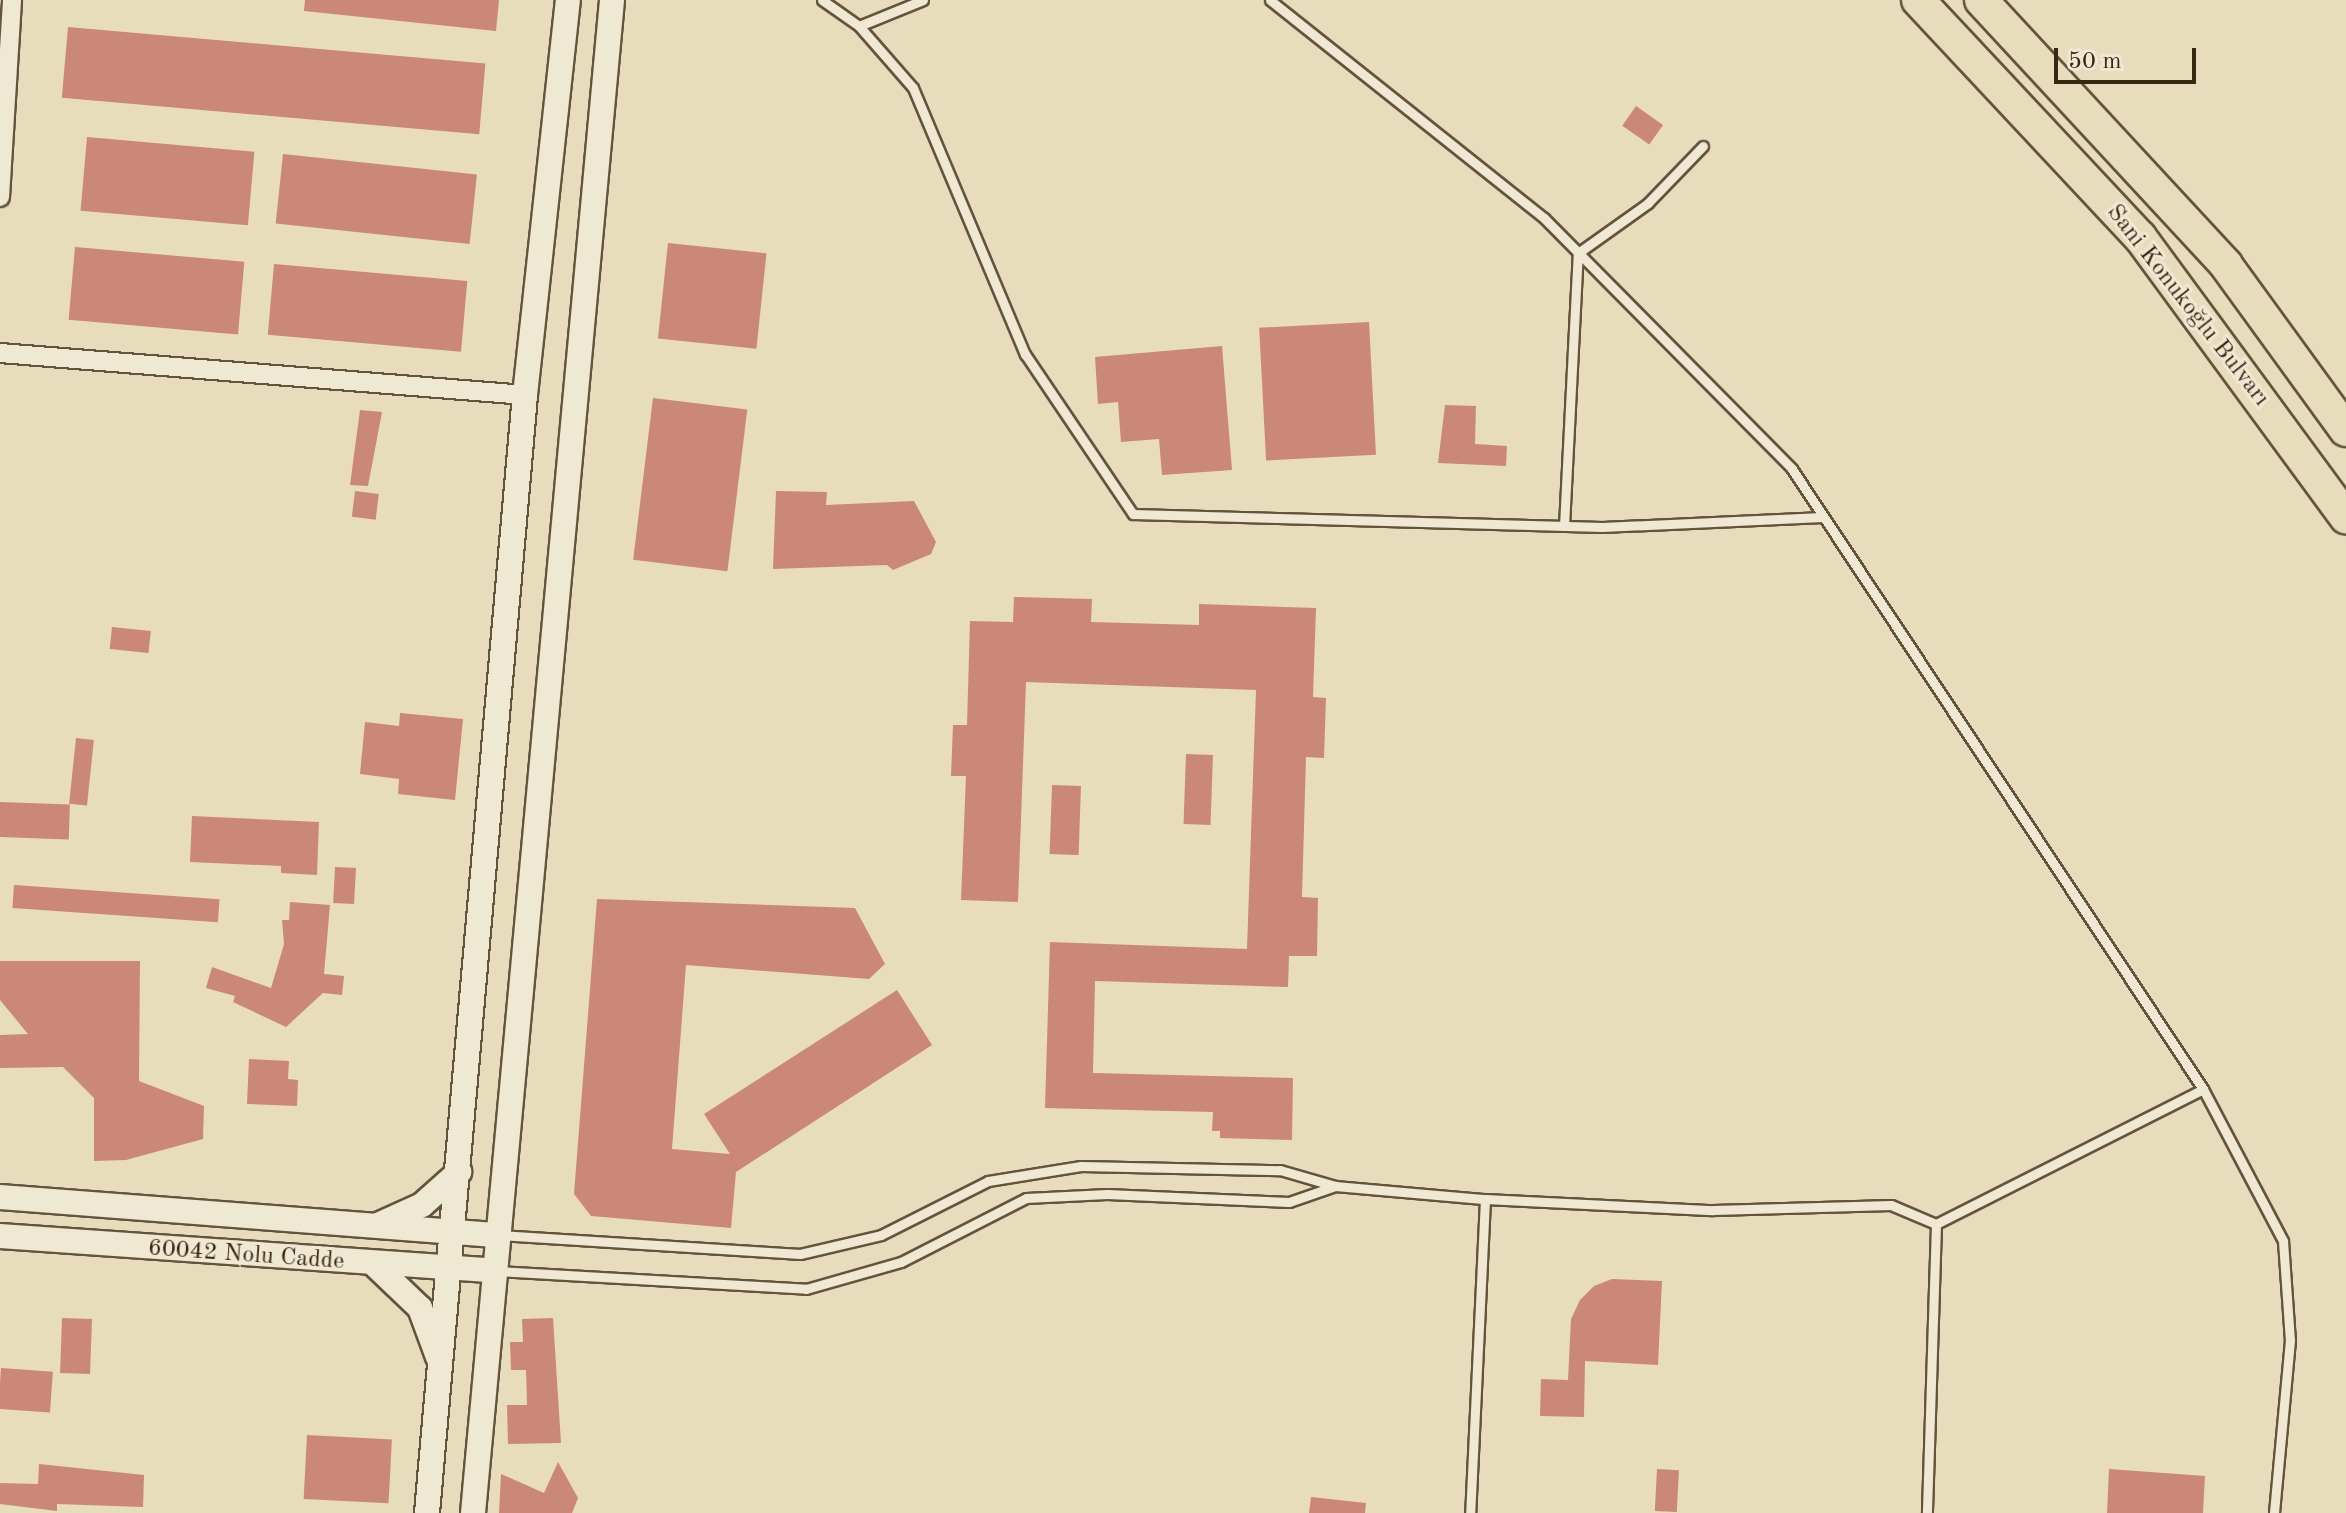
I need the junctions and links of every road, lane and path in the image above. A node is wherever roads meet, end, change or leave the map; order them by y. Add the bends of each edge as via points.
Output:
1 (12, 0) edge
2 (568, 0) edge
3 (612, 0) edge
4 (822, 0) edge
5 (923, 0) edge
6 (1270, 0) edge
7 (1918, 0) edge
8 (1981, 0) edge
9 (859, 26) junction
10 (2, 128) edge
11 (1703, 146) dead end
12 (0, 197) edge
13 (1578, 253) junction
14 (0, 353) edge
15 (525, 395) junction
16 (2346, 430) edge
17 (1823, 517) junction
18 (2346, 517) edge
19 (1564, 526) junction
20 (2203, 1089) junction
21 (459, 1172) junction
22 (1335, 1186) junction
23 (0, 1197) edge
24 (1485, 1199) junction
25 (1936, 1224) junction
26 (375, 1226) junction
27 (454, 1232) junction
28 (495, 1235) junction
29 (0, 1236) edge
30 (376, 1266) junction
31 (450, 1269) junction
32 (492, 1270) junction
33 (441, 1366) junction
34 (427, 1513) edge
35 (473, 1513) edge
36 (1470, 1513) edge
37 (1927, 1513) edge
38 (2274, 1513) edge

1 - 10 street
2 - 15 main road
3 - 28 main road
4 - 9 lane
5 - 9 lane
6 - 13 lane via 1544,218
7 - 18 highway, Sani Konukoğlu Bulvarı via 2140,237
8 - 16 highway, Sani Konukoğlu Bulvarı via 2226,265
9 - 19 lane via 913,88 1025,354 1133,514
10 - 12 street
11 - 13 lane via 1648,203
13 - 17 lane via 1792,469
13 - 19 lane
14 - 15 street
15 - 21 main road
17 - 19 lane
17 - 20 lane
20 - 25 lane
20 - 38 lane via 2283,1241 2290,1340
21 - 26 main road via 422,1205
21 - 27 main road
22 - 24 lane
22 - 28 lane via 1280,1170 1081,1166 988,1181 881,1235 800,1254
22 - 32 lane via 1289,1202 1107,1194 1026,1198 901,1262 806,1289
23 - 26 main road
24 - 25 lane via 1713,1210 1891,1205
24 - 36 lane
25 - 37 lane
26 - 27 main road
27 - 28 main road
27 - 31 main road
28 - 32 main road
29 - 30 main road, 60042 Nolu Cadde
30 - 31 main road, 60042 Nolu Cadde
30 - 33 main road via 420,1308
31 - 32 main road, 60042 Nolu Cadde
31 - 33 main road
32 - 35 main road
33 - 34 main road

